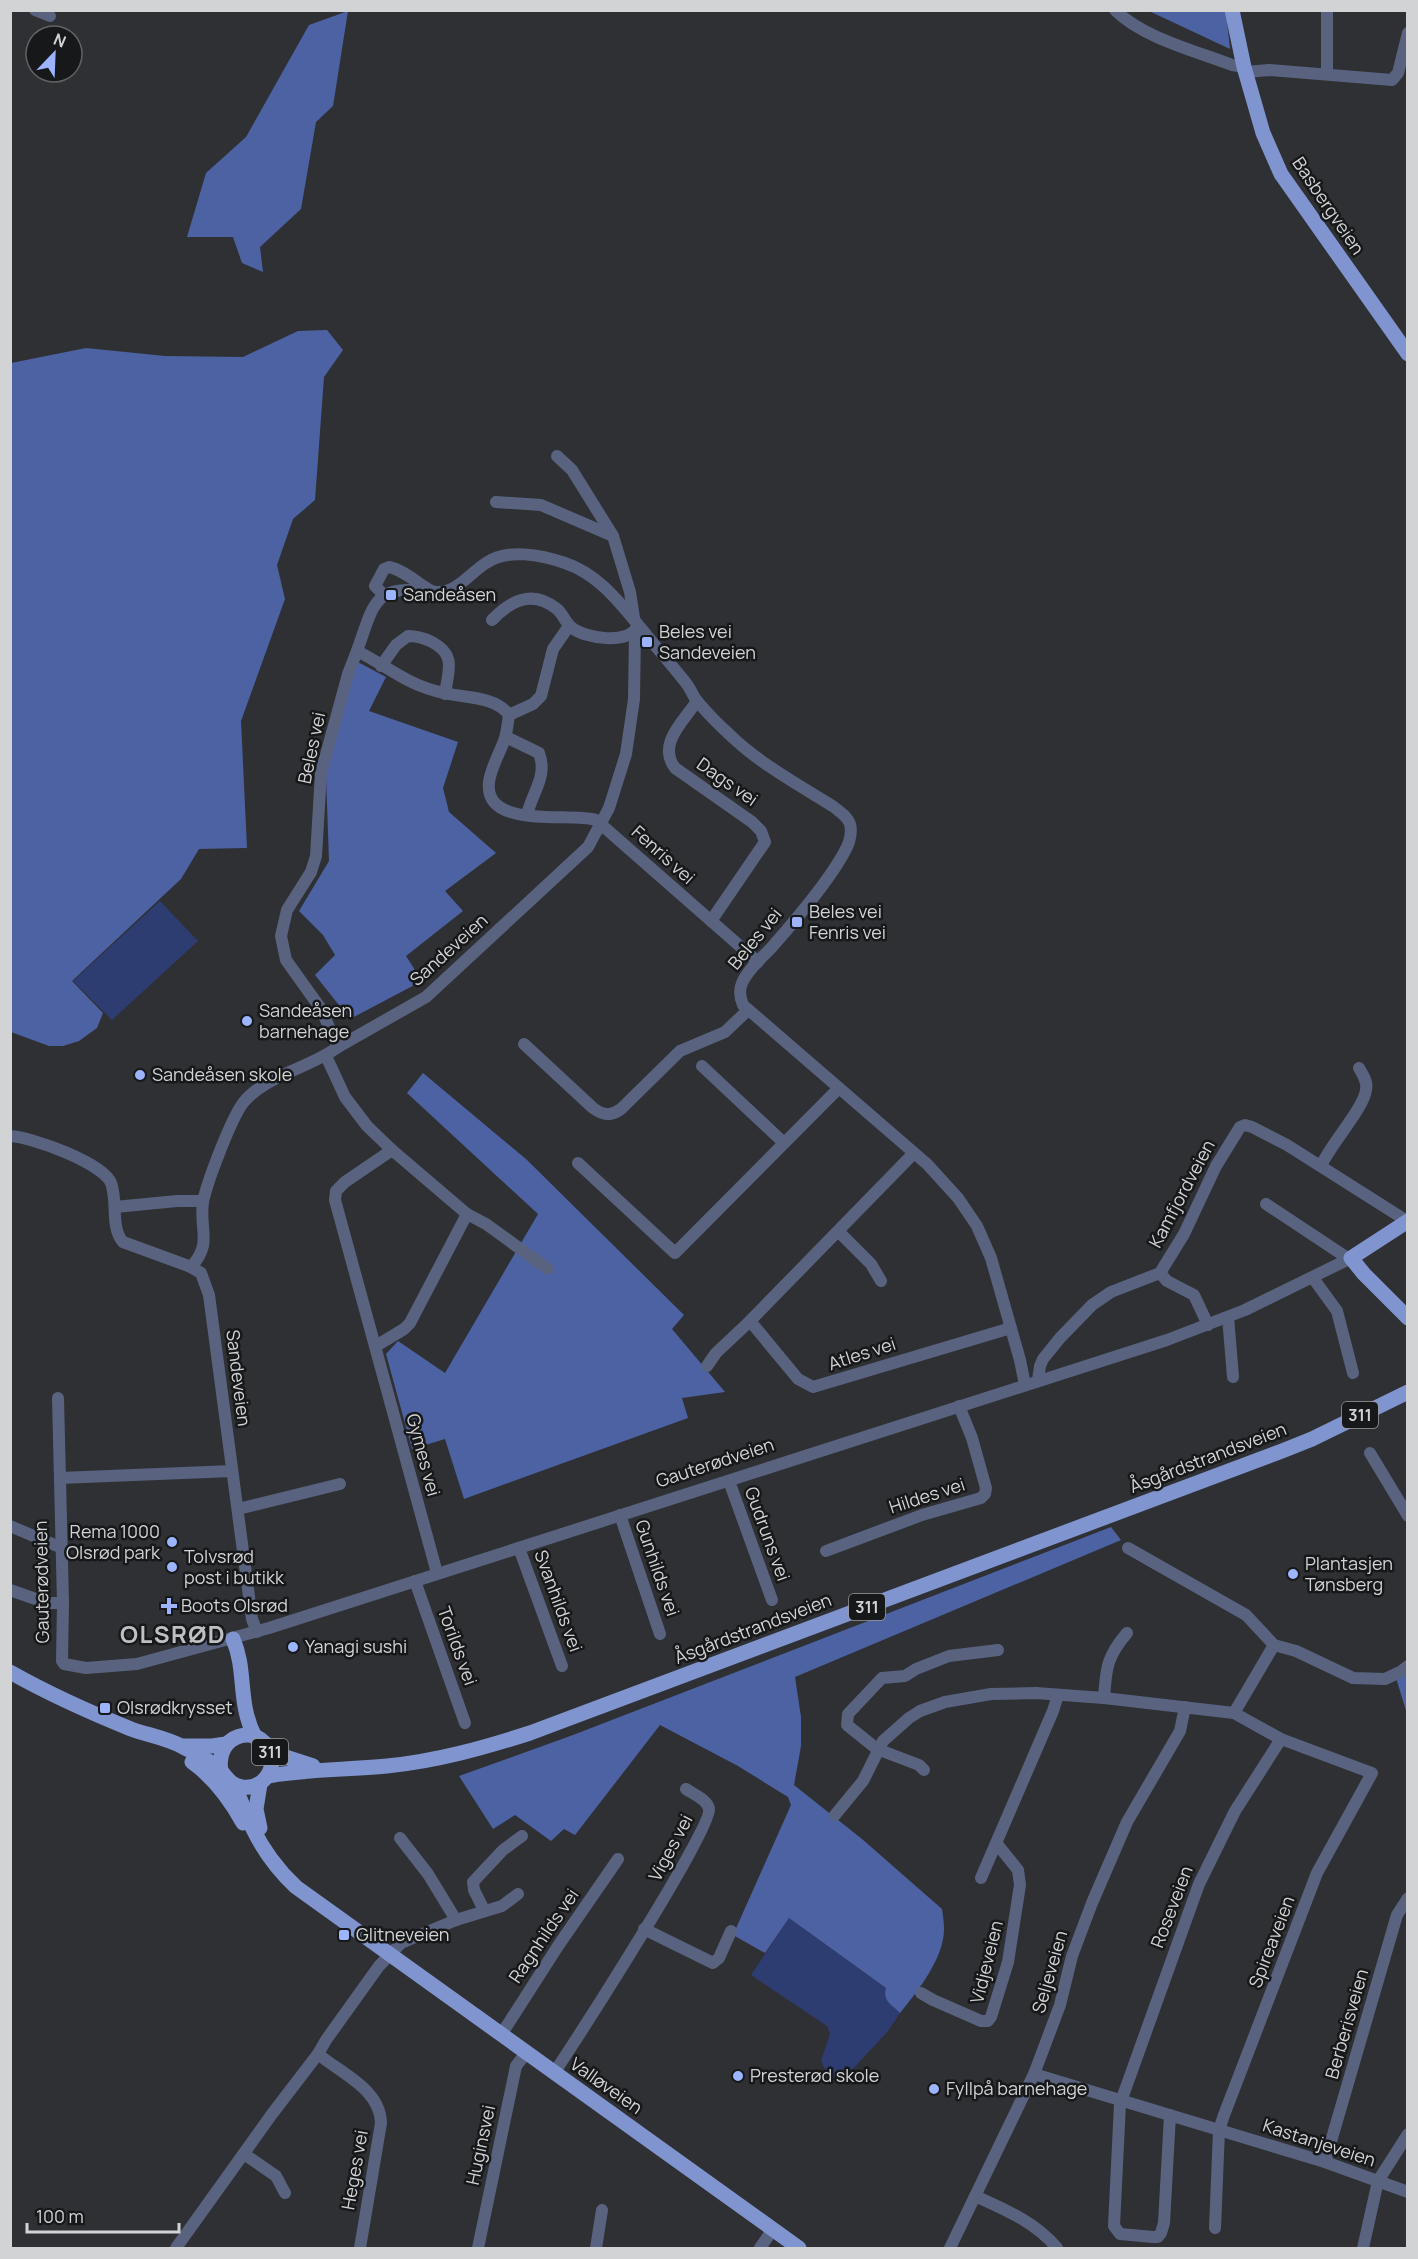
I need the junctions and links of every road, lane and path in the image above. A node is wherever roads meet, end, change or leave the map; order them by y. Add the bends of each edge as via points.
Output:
1 (35, 10) edge
2 (1115, 10) edge
3 (1232, 10) edge
4 (1328, 10) edge
5 (50, 16) dead end
6 (1407, 33) edge
7 (1245, 70) junction
8 (1327, 75) junction
9 (1407, 354) edge
10 (557, 456) dead end
11 (496, 502) dead end
12 (613, 536) junction
13 (432, 592) junction
14 (384, 595) junction
15 (492, 620) dead end
16 (636, 625) junction
17 (569, 626) junction
18 (360, 653) junction
19 (381, 666) junction
20 (445, 694) junction
21 (697, 701) junction
22 (509, 715) junction
23 (506, 737) junction
24 (527, 815) junction
25 (602, 824) junction
26 (711, 921) junction
27 (758, 962) junction
28 (748, 1010) junction
29 (524, 1044) dead end
30 (338, 1047) junction
31 (326, 1056) junction
32 (702, 1066) dead end
33 (1359, 1068) dead end
34 (839, 1088) junction
35 (10, 1136) edge
36 (784, 1143) junction
37 (392, 1150) junction
38 (914, 1153) junction
39 (578, 1163) dead end
40 (1321, 1166) junction
41 (204, 1201) junction
42 (1266, 1204) dead end
43 (115, 1207) junction
44 (467, 1214) junction
45 (1407, 1221) edge
46 (838, 1232) junction
47 (1350, 1258) junction
48 (191, 1267) junction
49 (548, 1269) dead end
50 (1160, 1273) junction
51 (1313, 1278) junction
52 (881, 1281) dead end
53 (1394, 1305) junction
54 (1228, 1317) junction
55 (1407, 1318) edge
56 (750, 1322) junction
57 (1208, 1325) junction
58 (1407, 1326) edge
59 (1011, 1328) junction
60 (376, 1346) junction
61 (707, 1366) dead end
62 (1353, 1373) dead end
63 (1233, 1377) dead end
64 (1038, 1380) junction
65 (1025, 1385) junction
66 (1407, 1392) edge
67 (58, 1398) dead end
68 (1407, 1403) edge
69 (959, 1407) junction
70 (1312, 1439) junction
71 (1370, 1453) dead end
72 (232, 1471) junction
73 (60, 1478) junction
74 (729, 1481) junction
75 (340, 1484) dead end
76 (238, 1509) junction
77 (620, 1515) junction
78 (1407, 1516) edge
79 (10, 1527) edge
80 (62, 1548) junction
81 (519, 1548) junction
82 (1128, 1548) dead end
83 (826, 1551) dead end
84 (437, 1573) junction
85 (415, 1581) junction
86 (10, 1590) edge
87 (772, 1600) dead end
88 (63, 1603) junction
89 (257, 1632) junction
90 (1127, 1633) dead end
91 (660, 1634) dead end
92 (233, 1638) junction
93 (1274, 1645) junction
94 (999, 1650) dead end
95 (562, 1666) dead end
96 (1407, 1666) edge
97 (10, 1672) edge
98 (1058, 1695) junction
99 (1104, 1698) junction
100 (1185, 1707) junction
101 (1234, 1713) junction
102 (465, 1723) dead end
103 (255, 1737) junction
104 (158, 1738) junction
105 (1281, 1739) junction
106 (230, 1741) junction
107 (180, 1745) junction
108 (877, 1749) junction
109 (270, 1752) junction
110 (333, 1769) junction
111 (924, 1770) dead end
112 (221, 1771) junction
113 (264, 1780) junction
114 (233, 1785) junction
115 (686, 1789) dead end
116 (835, 1815) dead end
117 (522, 1836) dead end
118 (400, 1839) dead end
119 (997, 1844) junction
120 (265, 1849) junction
121 (618, 1859) dead end
122 (981, 1878) dead end
123 (518, 1894) dead end
124 (1407, 1898) edge
125 (484, 1910) junction
126 (456, 1920) junction
127 (644, 1929) junction
128 (731, 1931) dead end
129 (390, 1956) junction
130 (921, 1993) dead end
131 (501, 2035) junction
132 (526, 2052) junction
133 (318, 2054) junction
134 (554, 2073) junction
135 (1034, 2074) junction
136 (1122, 2100) junction
137 (1170, 2115) junction
138 (1219, 2130) junction
139 (1407, 2134) edge
140 (244, 2154) junction
141 (1325, 2162) junction
142 (1378, 2181) junction
143 (1407, 2192) edge
144 (285, 2193) dead end
145 (975, 2196) junction
146 (602, 2210) dead end
147 (1215, 2228) dead end
148 (772, 2229) junction
149 (176, 2248) edge
150 (360, 2248) edge
151 (478, 2248) edge
152 (596, 2248) edge
153 (760, 2248) edge
154 (799, 2248) edge
155 (950, 2248) edge
156 (1057, 2248) edge
157 (1363, 2248) edge

1 - 5 street
2 - 7 street via 1155,35
3 - 7 main road, Basbergveien
4 - 8 street
6 - 8 street via 1398,73 1392,80
7 - 8 street
7 - 9 main road, Basbergveien via 1263,132 1281,174
10 - 12 street, Sandeveien via 578,478
11 - 12 street via 541,505
12 - 16 street, Sandeveien
13 - 14 street, Beles vei via 399,589
13 - 14 street via 408,574 389,567 375,586
13 - 16 street, Beles vei via 455,588 500,556 532,556 582,570 611,593
14 - 18 street, Beles vei via 378,599
15 - 17 street via 511,602 532,600 558,609
16 - 17 street via 630,636 605,638
16 - 21 street, Beles vei
16 - 25 street, Sandeveien via 630,737
17 - 22 street via 553,650 541,696 533,705
18 - 19 street
18 - 30 street, Beles vei via 348,674 321,773 316,856 311,872 287,910 281,936 286,960 321,1009
19 - 20 street via 411,683
19 - 20 street via 408,636 424,639 448,656
20 - 22 street via 493,703
21 - 26 street, Dags vei via 669,744 670,762 752,822 765,842
21 - 27 street, Beles vei via 745,749 834,807 850,824 844,852 824,882
22 - 23 street, Fenris vei
23 - 24 street via 539,753 543,763 543,774
23 - 24 street, Fenris vei via 489,780 492,797 502,810
24 - 25 street, Fenris vei via 584,817
25 - 26 street, Fenris vei
25 - 30 street, Sandeveien via 576,860 426,998
26 - 27 street, Fenris vei
27 - 28 street, Beles vei via 740,990
28 - 29 street via 725,1032 680,1051 613,1114 593,1108
28 - 34 street
30 - 31 street, Sandeveien
31 - 37 street via 350,1104
31 - 41 street, Sandeveien via 262,1086 243,1104
32 - 36 street
33 - 40 street via 1366,1080 1366,1091
34 - 36 street
34 - 38 street
35 - 43 street via 45,1144 104,1173 111,1184
36 - 39 street via 675,1253
37 - 44 street
37 - 60 street, Gymes vei via 345,1182 336,1191 335,1200
38 - 46 street
38 - 59 street via 942,1178 977,1226 991,1258
40 - 45 street, Kamfjordveien
40 - 50 street, Kamfjordveien via 1262,1132 1245,1125 1240,1127
41 - 43 street
41 - 48 street, Sandeveien via 205,1240 200,1258
42 - 47 street
43 - 48 street via 118,1234 123,1242
44 - 49 street
44 - 60 street via 410,1323
45 - 47 main road, Gauterødveien
46 - 52 street via 871,1264
46 - 56 street
47 - 51 street, Gauterødveien
47 - 53 main road
48 - 72 street, Sandeveien via 201,1273 209,1295
50 - 57 street via 1194,1295
50 - 64 street, Kamfjordveien via 1111,1292 1092,1305 1043,1359
51 - 54 street, Gauterødveien
51 - 62 street via 1337,1311
53 - 55 main road
53 - 58 main road
54 - 57 street, Gauterødveien
54 - 63 street
56 - 59 street, Atles vei via 798,1378 813,1387
56 - 61 street
57 - 64 street, Gauterødveien
59 - 65 street
60 - 84 street, Gymes vei
64 - 65 street, Gauterødveien
65 - 69 street, Gauterødveien
66 - 70 main road, Åsgårdstrandsveien / 311
67 - 73 street, Gauterødveien
68 - 70 main road, Åsgårdstrandsveien / 311 via 1344,1431
69 - 74 street, Gauterødveien
69 - 83 street, Hildes vei via 972,1438 985,1494
70 - 110 main road, Åsgårdstrandsveien / 311 via 531,1733 430,1761
71 - 78 street
72 - 73 street
72 - 76 street, Sandeveien
73 - 80 street, Gauterødveien
74 - 77 street, Gauterødveien
74 - 87 street, Gudruns vei
75 - 76 street
76 - 89 street, Sandeveien
77 - 81 street, Gauterødveien
77 - 91 street, Gunhilds vei
79 - 80 street
80 - 88 street, Gauterødveien
81 - 84 street, Gauterødveien
81 - 95 street, Svanhilds vei
82 - 93 street via 1246,1615
84 - 85 street, Gauterødveien
85 - 89 street, Gauterødveien
85 - 102 street, Torilds vei
86 - 88 street via 47,1603
88 - 92 street, Gauterødveien via 62,1661 74,1667 137,1664
89 - 92 street, Gauterødveien
90 - 99 street via 1108,1662
92 - 103 main road via 244,1711
92 - 106 main road via 237,1712
93 - 96 street via 1353,1678 1385,1679
93 - 101 street
94 - 108 street via 948,1656 905,1676 882,1678 847,1718 847,1725
97 - 104 main road, 311 via 85,1711
98 - 99 street
98 - 108 street via 991,1694 945,1702 909,1718
98 - 119 street
99 - 100 street
100 - 101 street
100 - 135 street, Seljeveien via 1180,1731 1127,1822 1092,1903
101 - 105 street
103 - 106 main road, 311 via 243,1735
103 - 109 main road, 311
104 - 107 main road, 311
104 - 120 main road via 218,1786 247,1830
105 - 136 street, Roseveien via 1235,1811 1199,1884
105 - 138 street, Spireaveien via 1372,1773 1317,1873
106 - 107 main road, 311 via 212,1746
106 - 112 main road, 311 via 220,1756
107 - 112 main road, 311
108 - 111 street
108 - 116 street via 863,1780
109 - 110 main road, Åsgårdstrandsveien / 311 via 307,1766
109 - 113 main road, 311 via 272,1764
110 - 113 main road, Åsgårdstrandsveien / 311
112 - 114 main road, 311
113 - 114 main road, 311 via 247,1788
113 - 120 main road, Valløveien via 256,1809
114 - 120 main road, Valløveien
115 - 127 street, Viges vei via 705,1802 709,1814 680,1873
117 - 125 street via 473,1882
118 - 126 street via 428,1874
119 - 122 street
119 - 130 street, Vidjeveien via 1017,1870 1020,1885 1008,1962 991,2017 981,2021
120 - 129 main road, Valløveien via 296,1887
121 - 131 street, Ragnhilds vei
123 - 125 street via 502,1906
124 - 141 street, Berberisveien via 1397,1915
125 - 126 street
126 - 129 street via 401,1943
127 - 128 street via 713,1963
127 - 134 street, Viges vei
129 - 131 main road, Valløveien
129 - 133 street
131 - 132 main road, Valløveien
132 - 134 main road, Valløveien
132 - 151 street, Huginsvei via 516,2066
133 - 140 street
133 - 150 street, Heges vei via 371,2095 381,2112
134 - 148 main road, Valløveien
135 - 136 street, Kastanjeveien
135 - 145 street, Seljeveien
136 - 137 street, Kastanjeveien
136 - 137 street via 1114,2226 1120,2234 1153,2237 1161,2233
137 - 138 street, Kastanjeveien
138 - 141 street, Kastanjeveien
138 - 147 street
139 - 142 street
140 - 144 street via 276,2176
140 - 149 street
141 - 142 street, Kastanjeveien
142 - 143 street, Kastanjeveien
142 - 157 street
145 - 155 street, Seljeveien
145 - 156 street via 1030,2223
146 - 152 street
148 - 153 street
148 - 154 main road, Valløveien

